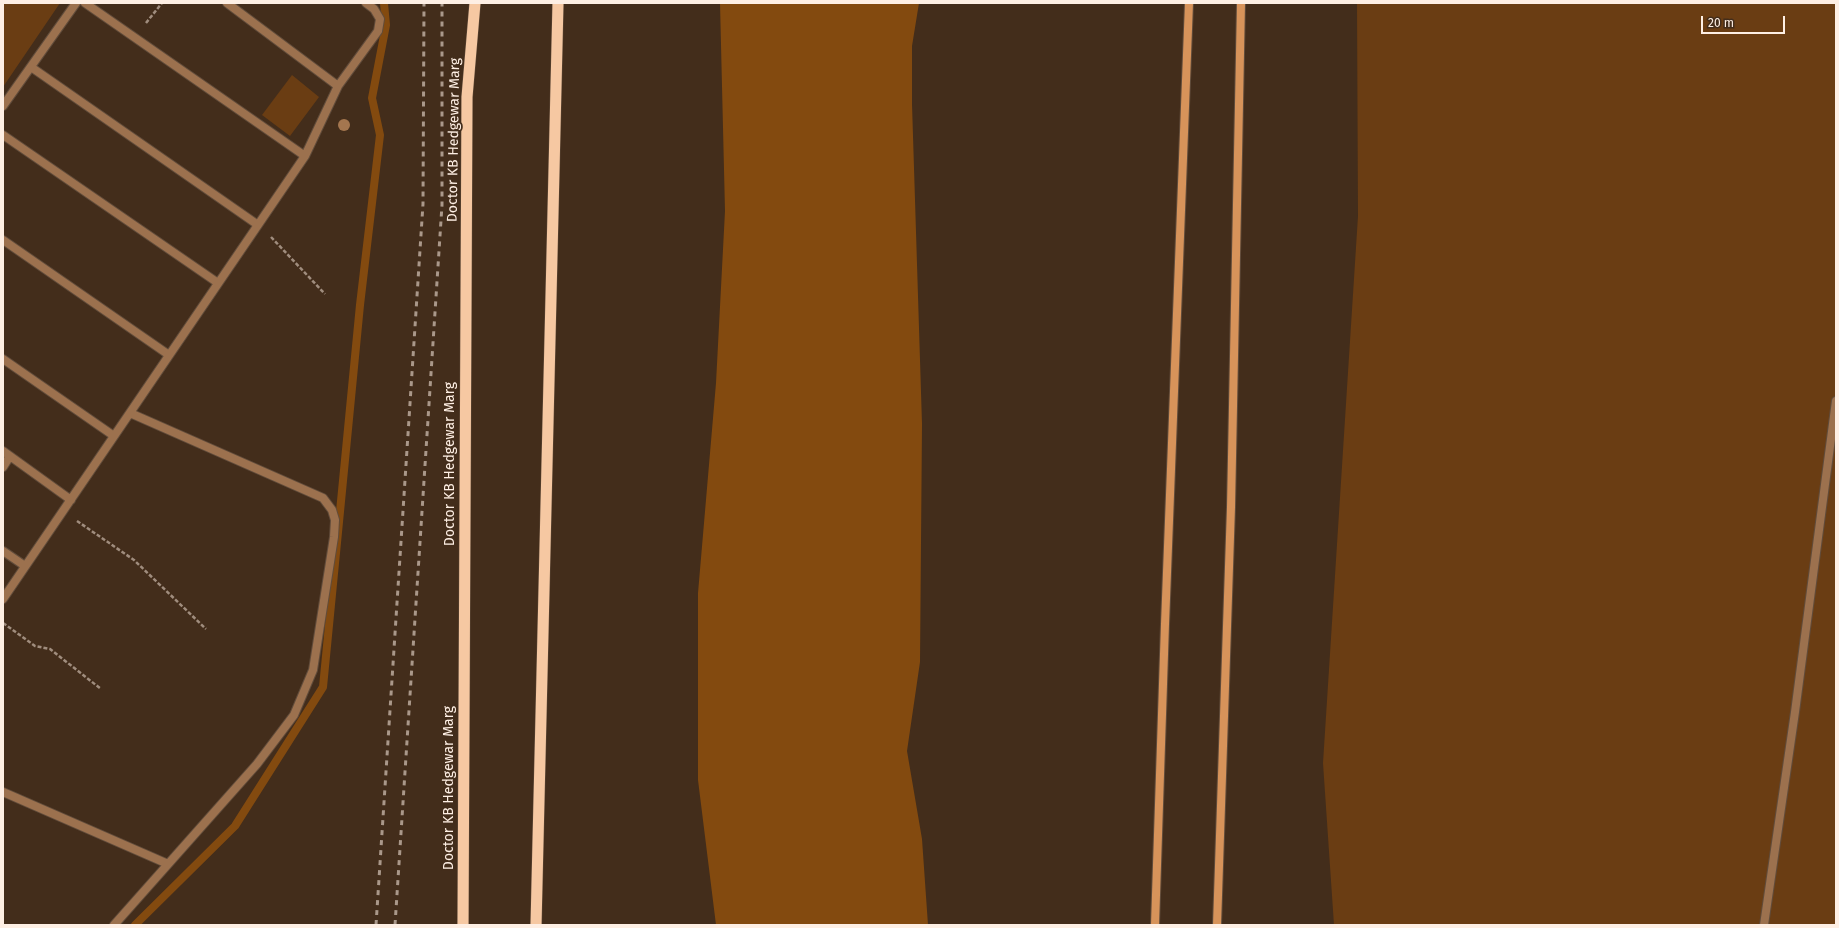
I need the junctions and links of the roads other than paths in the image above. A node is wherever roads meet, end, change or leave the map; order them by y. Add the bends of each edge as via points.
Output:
1 (76, 3) edge
2 (85, 3) edge
3 (227, 3) edge
4 (366, 3) edge
5 (475, 3) edge
6 (558, 3) edge
7 (1189, 3) edge
8 (1241, 3) edge
9 (31, 67) junction
10 (338, 86) junction
11 (3, 106) edge
12 (3, 135) edge
13 (305, 156) junction
14 (258, 225) junction
15 (3, 240) edge
16 (218, 283) junction
17 (169, 355) junction
18 (3, 359) edge
19 (1836, 401) edge
20 (130, 413) junction
21 (114, 436) junction
22 (6, 454) edge
23 (3, 466) edge
24 (71, 500) junction
25 (3, 551) edge
26 (25, 566) junction
27 (3, 599) edge
28 (3, 792) edge
29 (168, 864) junction
30 (114, 925) edge
31 (463, 925) edge
32 (536, 925) edge
33 (1155, 925) edge
34 (1217, 925) edge
35 (1764, 925) edge

1 - 9 street
2 - 13 street
3 - 10 street
4 - 10 street via 374,9 380,19 378,31
5 - 31 highway, Doctor KB Hedgewar Marg via 467,97
6 - 32 highway
7 - 33 main road via 1164,624
8 - 34 main road via 1231,506
9 - 11 street
9 - 14 street
10 - 13 street
12 - 16 street
13 - 14 street
14 - 16 street
15 - 17 street
16 - 17 street
17 - 20 street
18 - 21 street
19 - 35 street
20 - 21 street
20 - 29 street via 323,498 332,510 335,520 312,670 294,715 257,764
21 - 24 street
22 - 23 street
22 - 24 street
24 - 26 street
25 - 26 street
26 - 27 street
28 - 29 street
29 - 30 street

